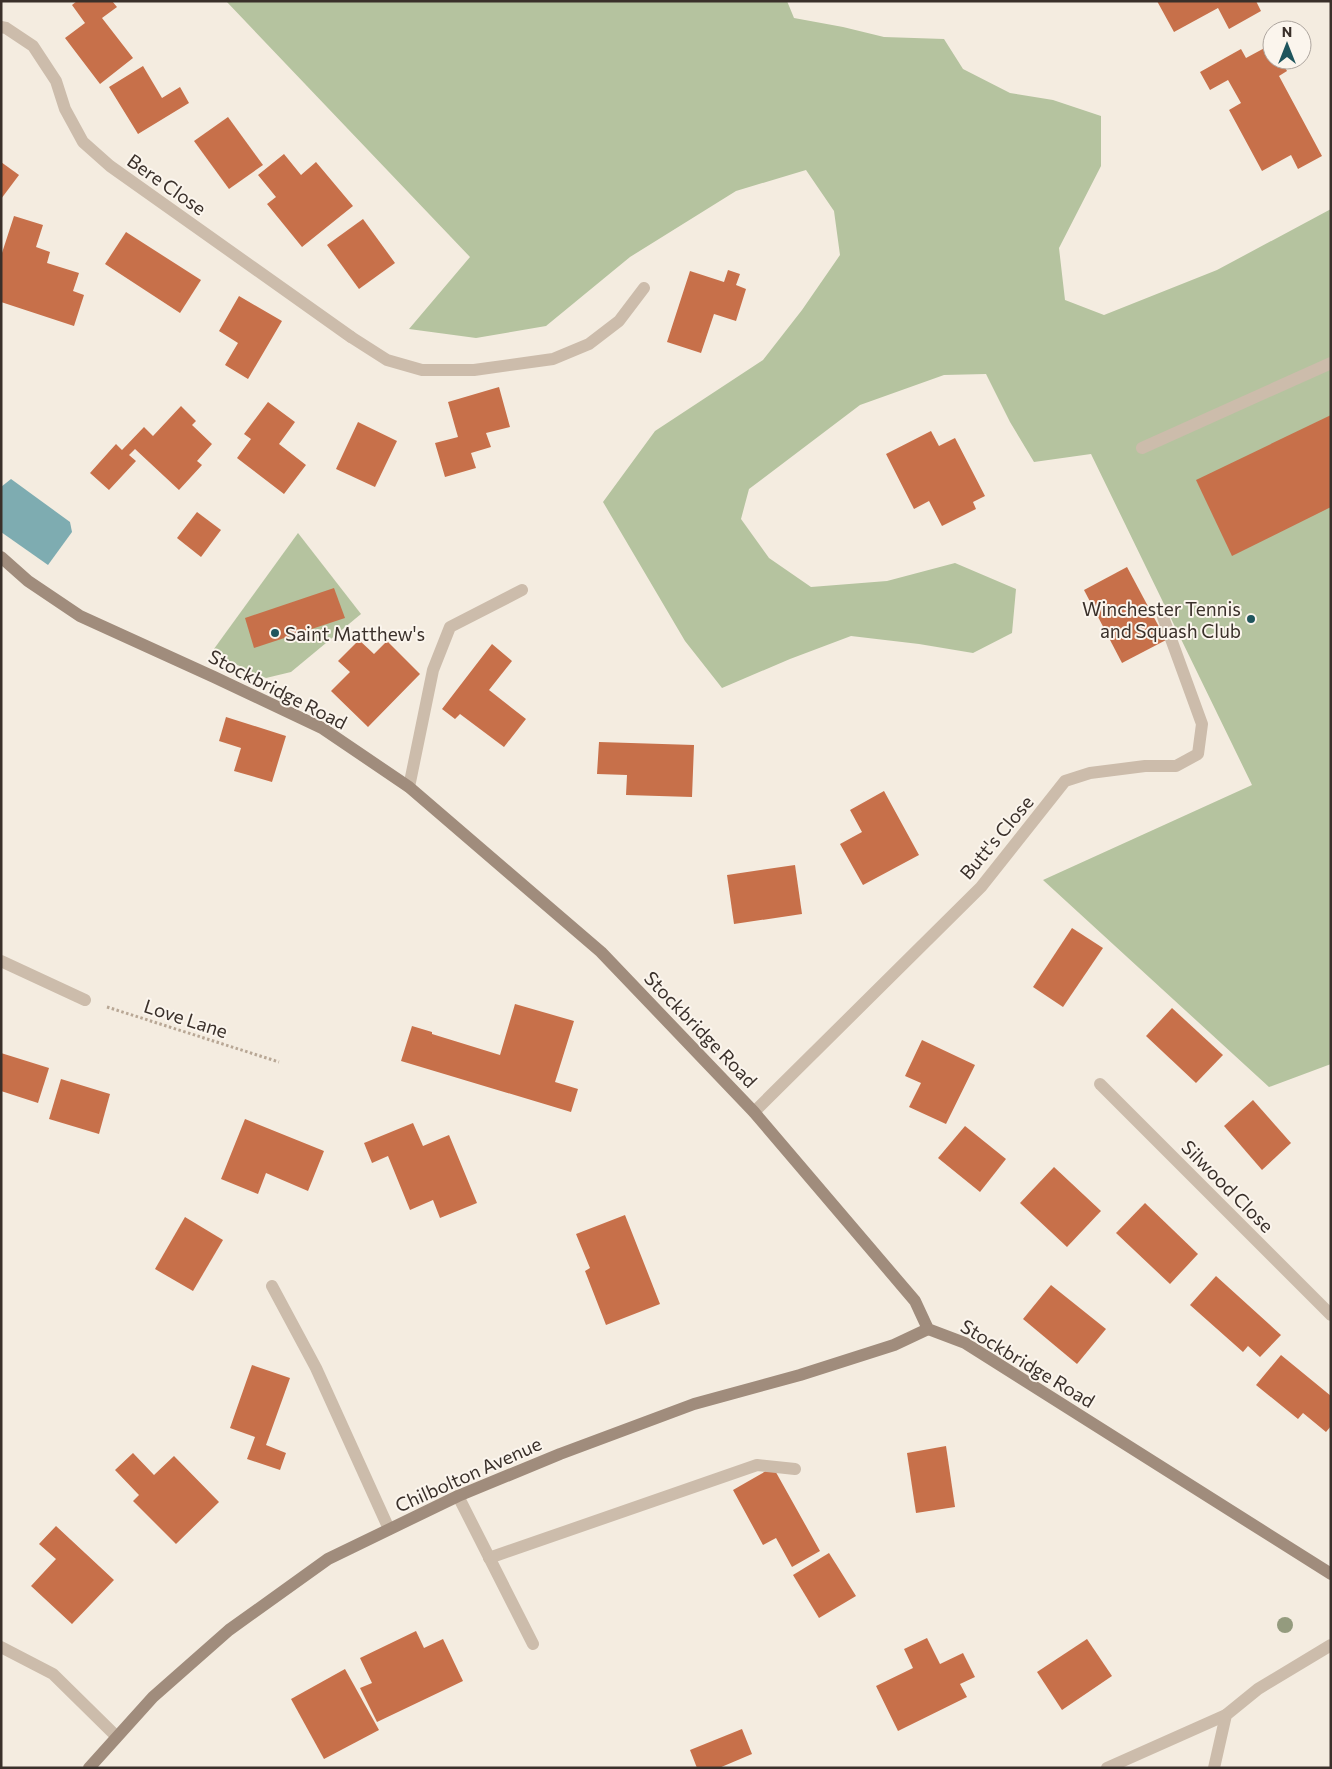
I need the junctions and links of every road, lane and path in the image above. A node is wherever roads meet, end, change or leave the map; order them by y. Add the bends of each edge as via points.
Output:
1 (1, 27) edge
2 (644, 288) dead end
3 (1331, 363) edge
4 (1142, 448) dead end
5 (1, 557) edge
6 (522, 590) dead end
7 (1163, 617) dead end
8 (409, 786) junction
9 (1, 961) edge
10 (85, 1000) joint
11 (278, 1062) dead end
12 (1100, 1084) dead end
13 (754, 1112) junction
14 (272, 1286) dead end
15 (1331, 1315) edge
16 (928, 1329) junction
17 (795, 1468) dead end
18 (458, 1496) junction
19 (389, 1529) junction
20 (489, 1558) junction
21 (1331, 1574) edge
22 (533, 1644) dead end
23 (1331, 1645) edge
24 (1, 1647) edge
25 (1226, 1714) junction
26 (116, 1736) junction
27 (88, 1768) edge
28 (1107, 1768) edge
29 (1214, 1768) edge

1 - 2 street, Bere Close via 33,46 56,81 65,109 83,142 110,166 387,360 422,370 474,370 553,359 589,344 619,321
3 - 4 street
5 - 8 main road, Stockbridge Road via 28,581 80,616 322,728
6 - 8 street via 450,627 434,670
7 - 13 street, Butt's Close via 1202,724 1198,754 1176,766 1145,766 1090,773 1066,781 980,887
8 - 13 main road, Stockbridge Road via 601,952
9 - 10 street
10 - 11 path, Love Lane
12 - 15 street, Silwood Close
13 - 16 main road, Stockbridge Road via 915,1301
14 - 19 street via 316,1368
16 - 18 main road, Chilbolton Avenue via 894,1345 694,1404
16 - 21 main road, Stockbridge Road via 965,1343
17 - 20 street via 757,1465
18 - 19 main road, Chilbolton Avenue
18 - 20 street
19 - 26 main road, Chilbolton Avenue via 328,1559 229,1630 153,1697
20 - 22 street
23 - 25 street via 1258,1689
24 - 26 street via 53,1674
25 - 28 street
25 - 29 street
26 - 27 main road, Chilbolton Avenue

